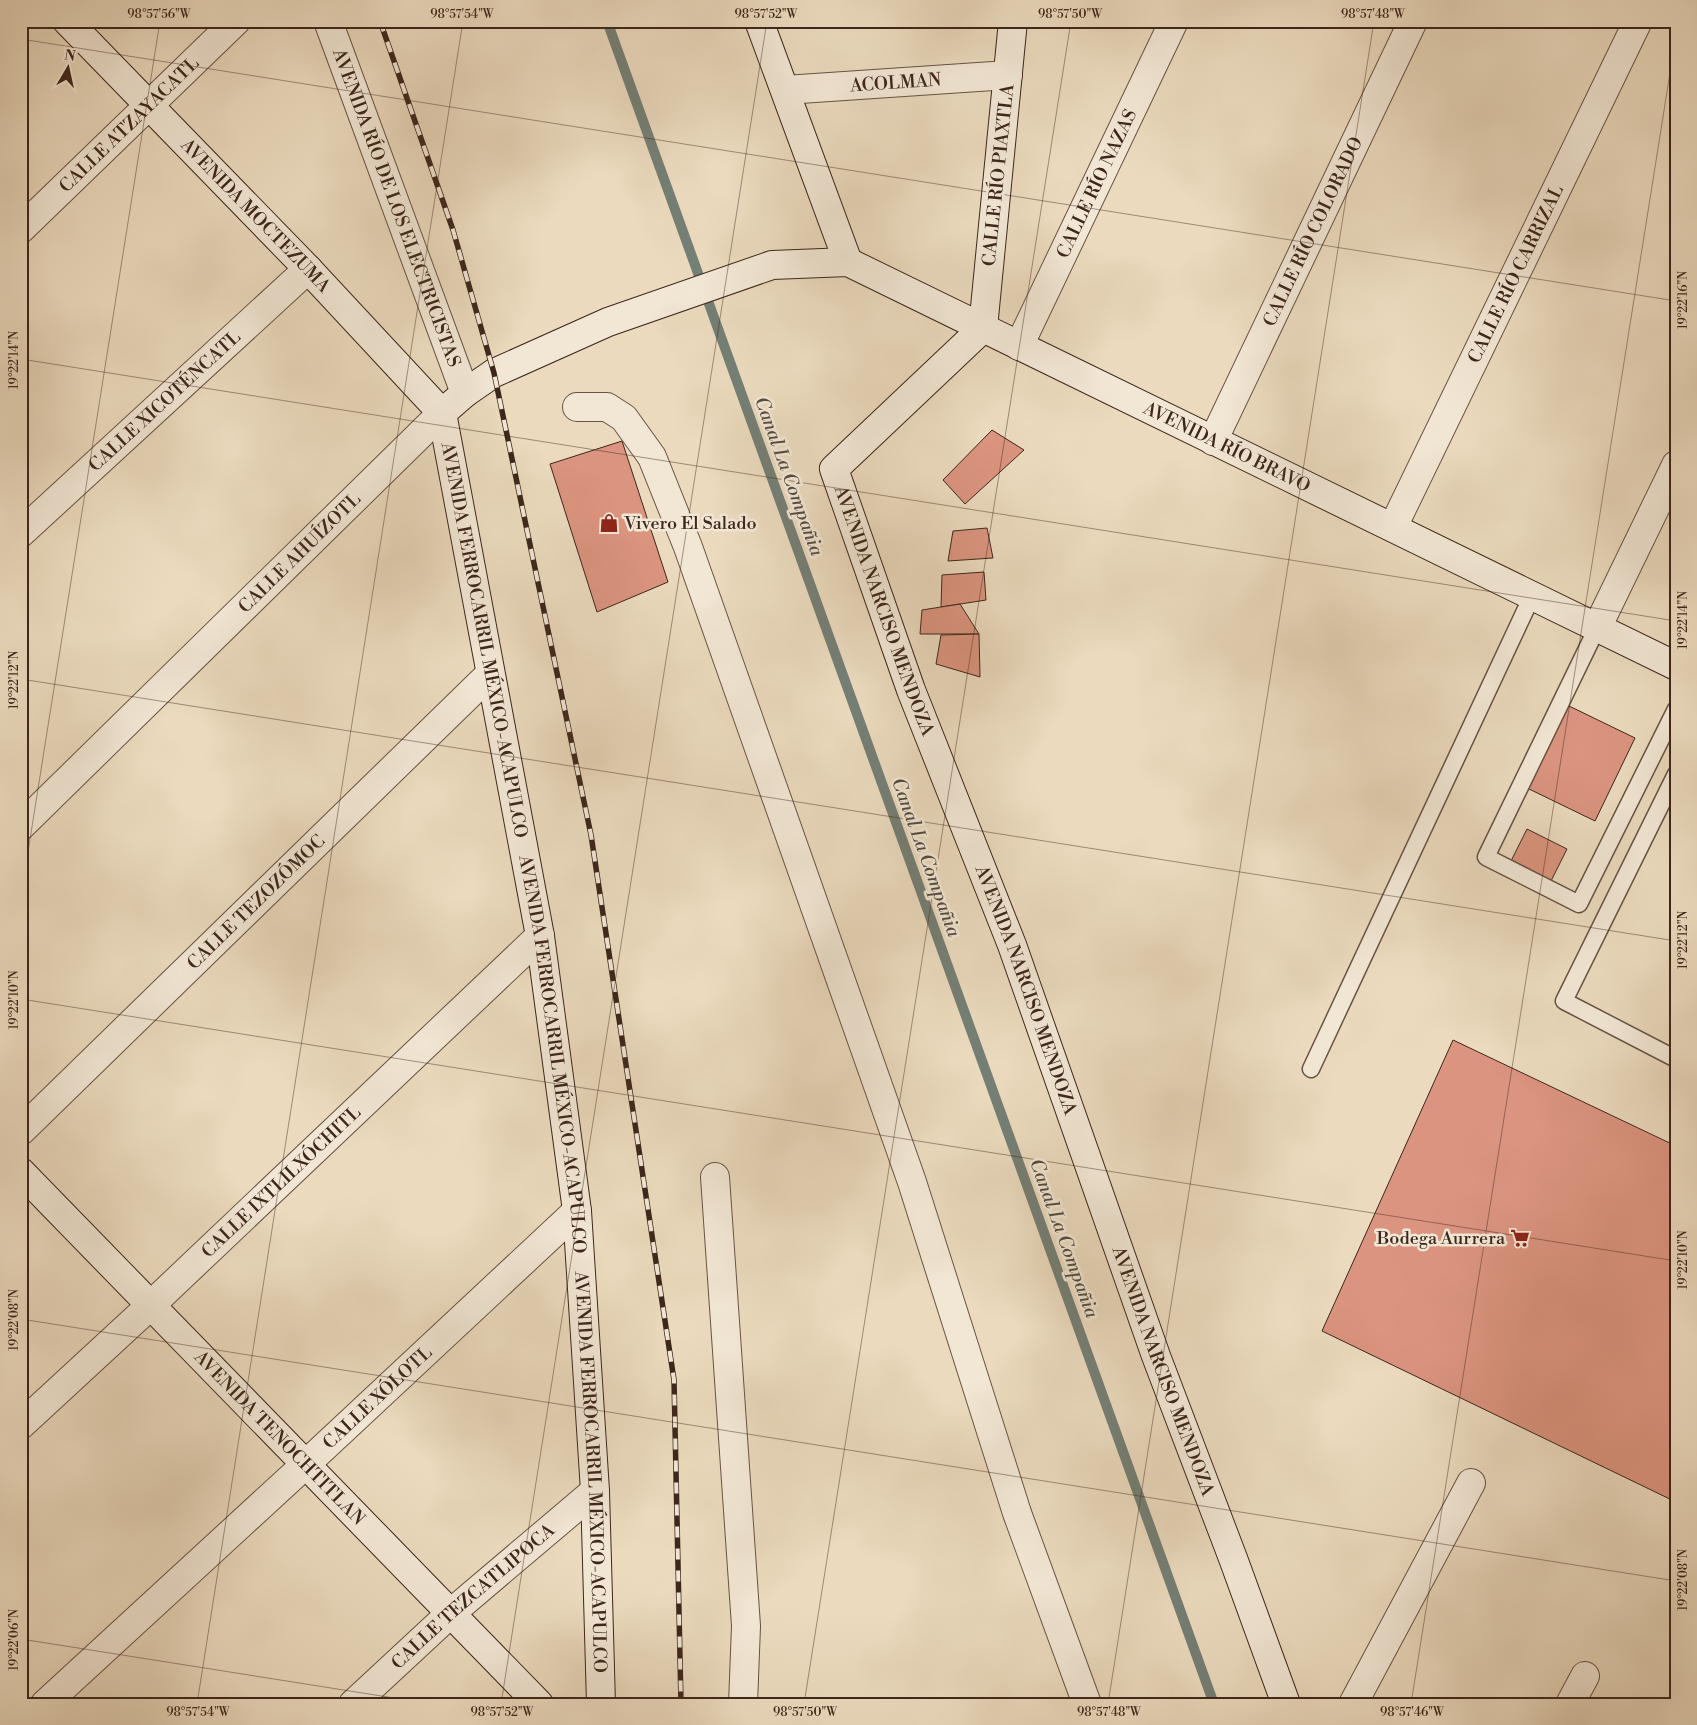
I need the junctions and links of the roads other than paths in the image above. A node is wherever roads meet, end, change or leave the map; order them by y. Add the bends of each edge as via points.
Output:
1 (67, 21) edge
2 (236, 21) edge
3 (328, 21) edge
4 (759, 21) edge
5 (1013, 21) edge
6 (1174, 21) edge
7 (1413, 21) edge
8 (1638, 21) edge
9 (1008, 75) junction
10 (785, 90) junction
11 (148, 105) junction
12 (21, 229) edge
13 (848, 262) junction
14 (308, 269) junction
15 (608, 322) joint
16 (983, 328) junction
17 (1019, 346) junction
18 (465, 393) junction
19 (577, 406) dead end
20 (442, 413) junction
21 (1214, 440) junction
22 (1676, 465) edge
23 (1393, 527) junction
24 (21, 533) edge
25 (1532, 596) junction
26 (1597, 628) junction
27 (1676, 666) edge
28 (490, 674) junction
29 (1676, 709) edge
30 (1676, 774) edge
31 (21, 826) edge
32 (540, 936) junction
33 (1676, 1059) edge
34 (1311, 1069) dead end
35 (21, 1131) edge
36 (21, 1172) edge
37 (715, 1177) dead end
38 (577, 1211) junction
39 (151, 1305) junction
40 (21, 1425) edge
41 (306, 1464) junction
42 (1471, 1483) dead end
43 (595, 1491) junction
44 (451, 1613) junction
45 (1585, 1676) dead end
46 (45, 1704) edge
47 (353, 1704) edge
48 (539, 1704) edge
49 (601, 1704) edge
50 (742, 1704) edge
51 (1087, 1704) edge
52 (1286, 1704) edge
53 (1353, 1704) edge
54 (1570, 1704) edge

1 - 11 street, AVENIDA MOCTEZUMA
2 - 11 street, CALLE ATZAYACATL
3 - 18 street, AVENIDA RÍO DE LOS ELECTRICISTAS
4 - 10 street
5 - 9 street, CALLE RÍO PIAXTLA
6 - 17 street, CALLE RÍO NAZAS
7 - 21 street, CALLE RÍO COLORADO
8 - 23 street, CALLE RÍO CARRIZAL
9 - 10 street, ACOLMAN
9 - 16 street, CALLE RÍO PIAXTLA
10 - 13 street
11 - 12 street, CALLE ATZAYACATL
11 - 14 street, AVENIDA MOCTEZUMA
13 - 15 street, AVENIDA RÍO BRAVO via 772,265
13 - 16 street, AVENIDA RÍO BRAVO
14 - 20 street, AVENIDA MOCTEZUMA
14 - 24 street, CALLE XICOTÉNCATL
15 - 18 street, CALLE AHUÍZOTL via 494,373
16 - 17 street, AVENIDA RÍO BRAVO
16 - 52 street, AVENIDA NARCISO MENDOZA via 834,468 910,690 1012,945 1156,1356
17 - 21 street, AVENIDA RÍO BRAVO
18 - 20 street, CALLE AHUÍZOTL
19 - 51 street via 607,407 624,418 652,457 688,547 912,1182 1017,1513
20 - 28 street, AVENIDA FERROCARRIL MÉXICO-ACAPULCO
20 - 31 street, CALLE AHUÍZOTL
21 - 23 street, AVENIDA RÍO BRAVO
22 - 26 street
23 - 25 street, AVENIDA RÍO BRAVO
25 - 26 street, AVENIDA RÍO BRAVO
25 - 34 lane
26 - 27 street, AVENIDA RÍO BRAVO
26 - 29 lane via 1486,857 1579,904
28 - 32 street, AVENIDA FERROCARRIL MÉXICO-ACAPULCO
28 - 35 street, CALLE TEZOZÓMOC
30 - 33 lane via 1564,1001
32 - 38 street, AVENIDA FERROCARRIL MÉXICO-ACAPULCO
32 - 39 street, CALLE IXTLILXÓCHITL
36 - 39 street, AVENIDA TENOCHTITLAN
37 - 50 street via 746,1626
38 - 41 street, CALLE XÓLOTL
38 - 43 street, AVENIDA FERROCARRIL MÉXICO-ACAPULCO
39 - 40 street, CALLE IXTLILXÓCHITL
39 - 41 street, AVENIDA TENOCHTITLAN
41 - 44 street, AVENIDA TENOCHTITLAN
41 - 46 street, CALLE XÓLOTL
42 - 53 street
43 - 44 street, CALLE TEZCATLIPOCA
43 - 49 street, AVENIDA FERROCARRIL MÉXICO-ACAPULCO
44 - 47 street, CALLE TEZCATLIPOCA
44 - 48 street, AVENIDA TENOCHTITLAN
45 - 54 street

